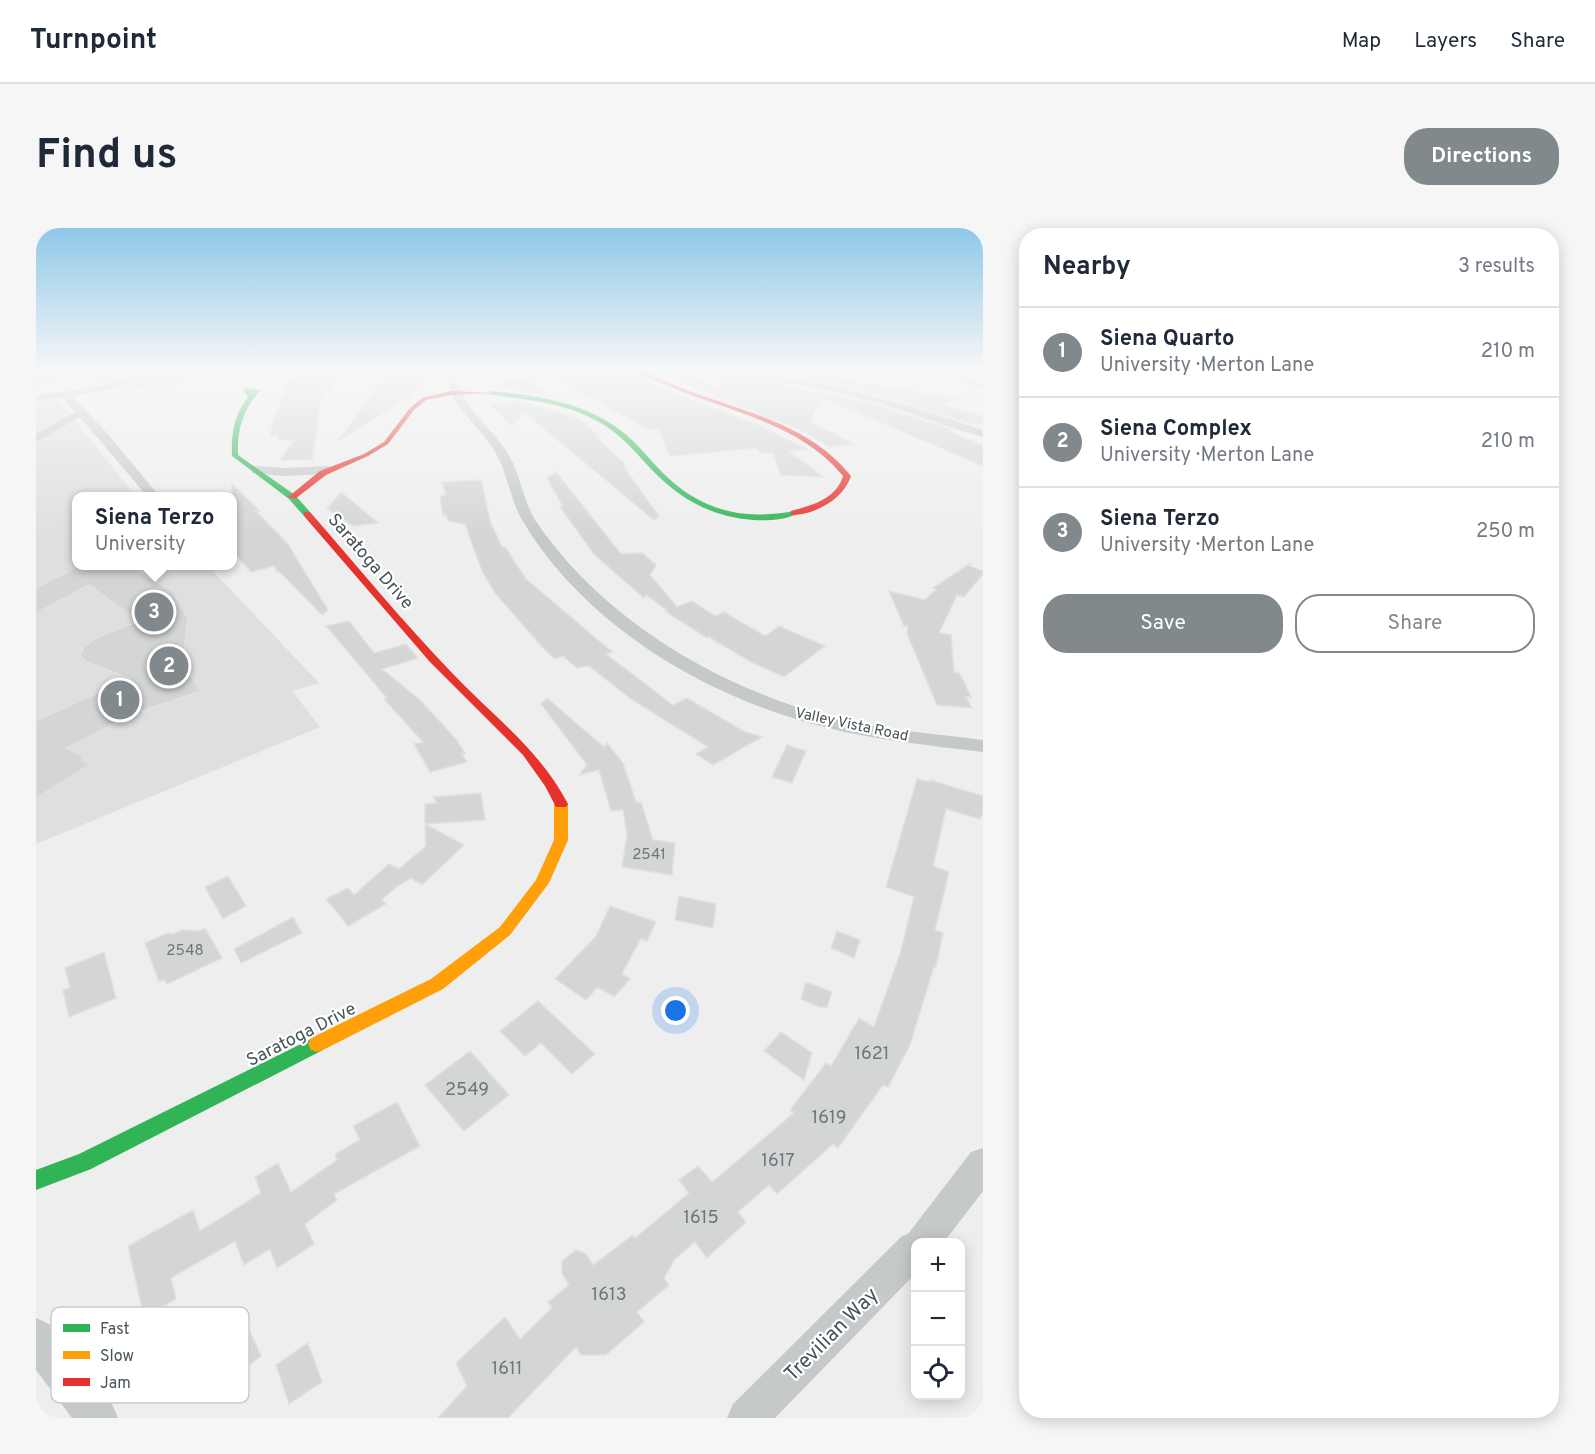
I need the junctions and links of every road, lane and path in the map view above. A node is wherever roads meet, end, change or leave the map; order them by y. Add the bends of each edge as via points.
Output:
1 (57, 427) edge
2 (94, 427) edge
3 (239, 427) edge
4 (401, 427) edge
5 (480, 427) edge
6 (611, 427) edge
7 (775, 427) edge
8 (960, 427) edge
9 (983, 434) edge
10 (36, 439) edge
11 (256, 470) junction
12 (328, 470) junction
13 (150, 492) edge
14 (291, 497) junction
15 (983, 746) edge
16 (983, 1164) edge
17 (36, 1180) edge
18 (925, 1238) edge
19 (911, 1253) edge
20 (36, 1337) edge
21 (51, 1358) edge
22 (86, 1403) edge
23 (98, 1418) edge
24 (747, 1418) edge

1 - 10 street
2 - 13 street
3 - 11 street, Saratoga Drive via 233,448 237,459
4 - 12 street via 384,445
5 - 15 street, Valley Vista Road via 503,456 527,518 548,548 599,601 667,652 741,692 796,713 864,729
6 - 7 street via 623,434 681,494 701,505 761,518 798,514 830,500 844,486 847,476 842,465
8 - 9 street
11 - 12 street
11 - 14 street, Saratoga Drive
12 - 14 street
14 - 17 street, Saratoga Drive via 400,623 528,751 551,781 563,821 554,860 542,883 505,931 437,984 84,1162
16 - 18 street
19 - 24 street, Trevilian Way
20 - 21 street
22 - 23 street

